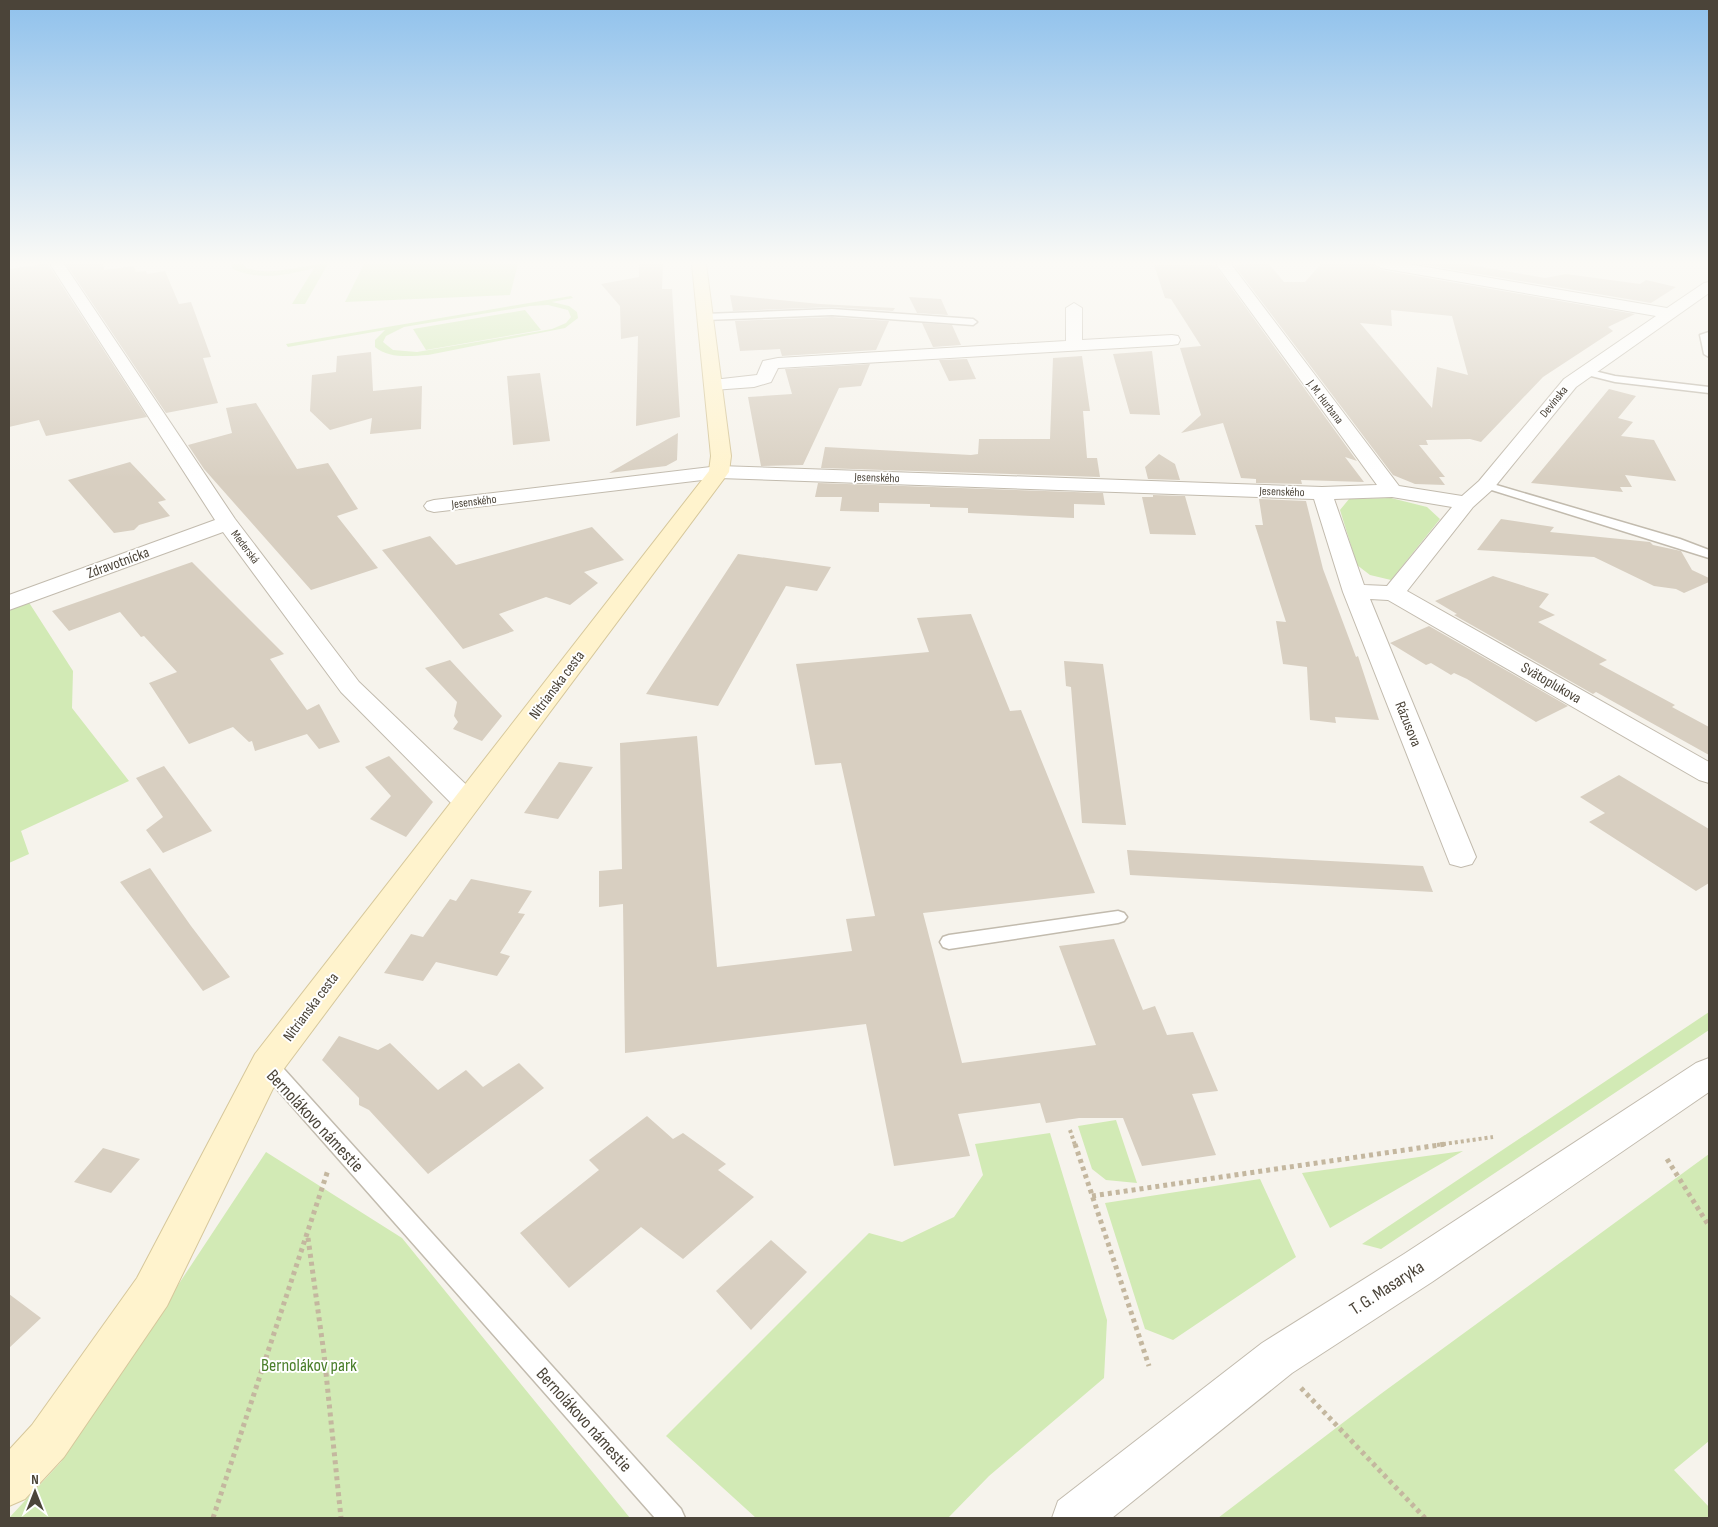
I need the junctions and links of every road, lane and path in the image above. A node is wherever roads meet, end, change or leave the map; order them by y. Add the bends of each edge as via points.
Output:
1 (104, 335) edge
2 (707, 335) edge
3 (1074, 335) edge
4 (1276, 335) edge
5 (1637, 335) edge
6 (1704, 335) edge
7 (1172, 340) dead end
8 (1074, 345) junction
9 (1709, 354) edge
10 (1586, 372) junction
11 (713, 385) junction
12 (1709, 390) edge
13 (719, 472) junction
14 (1486, 485) junction
15 (1392, 491) junction
16 (1322, 493) junction
17 (1466, 503) junction
18 (434, 506) dead end
19 (227, 523) junction
20 (1709, 554) edge
21 (1355, 592) junction
22 (1393, 593) junction
23 (9, 603) edge
24 (1709, 774) edge
25 (467, 802) junction
26 (1460, 857) dead end
27 (1118, 917) dead end
28 (949, 942) dead end
29 (267, 1064) junction
30 (1709, 1073) edge
31 (1070, 1130) dead end
32 (1493, 1137) dead end
33 (337, 1143) junction
34 (1666, 1159) dead end
35 (1092, 1196) junction
36 (1709, 1226) edge
37 (308, 1237) junction
38 (1149, 1366) dead end
39 (1301, 1388) dead end
40 (9, 1483) edge
41 (213, 1518) edge
42 (341, 1518) edge
43 (672, 1518) edge
44 (1075, 1518) edge
45 (1425, 1518) edge

1 - 19 street, Mederská
2 - 11 main road
3 - 8 street
4 - 15 street, J. M. Hurbana
5 - 10 street, Devínska
6 - 9 lane
7 - 8 street
8 - 11 street via 778,363 769,365 765,378 754,382
10 - 12 lane via 1616,379
10 - 14 street, Devínska via 1570,383
11 - 13 main road via 721,456
13 - 16 street, Jesenského
13 - 18 street, Jesenského
13 - 25 main road, Nitrianska cesta
14 - 17 street, Devínska
14 - 20 lane
15 - 16 street, Jesenského
15 - 17 street, Jesenského
16 - 21 street, Rázusova
17 - 22 street, Devínska
19 - 23 street, Zdravotnícka
19 - 25 street, Mederská via 350,687
21 - 22 street
21 - 26 street, Rázusova
22 - 24 street, Svätoplukova
25 - 29 main road, Nitrianska cesta
27 - 28 lane
29 - 33 lane, Bernolákovo námestie
29 - 40 main road, Bernolákovo námestie via 152,1292 48,1441
30 - 44 street, T. G. Masaryka via 1418,1268 1277,1358
31 - 35 path
32 - 35 path
33 - 37 path
33 - 43 lane, Bernolákovo námestie
34 - 36 path
35 - 38 path
37 - 41 path
37 - 42 path
39 - 45 path

